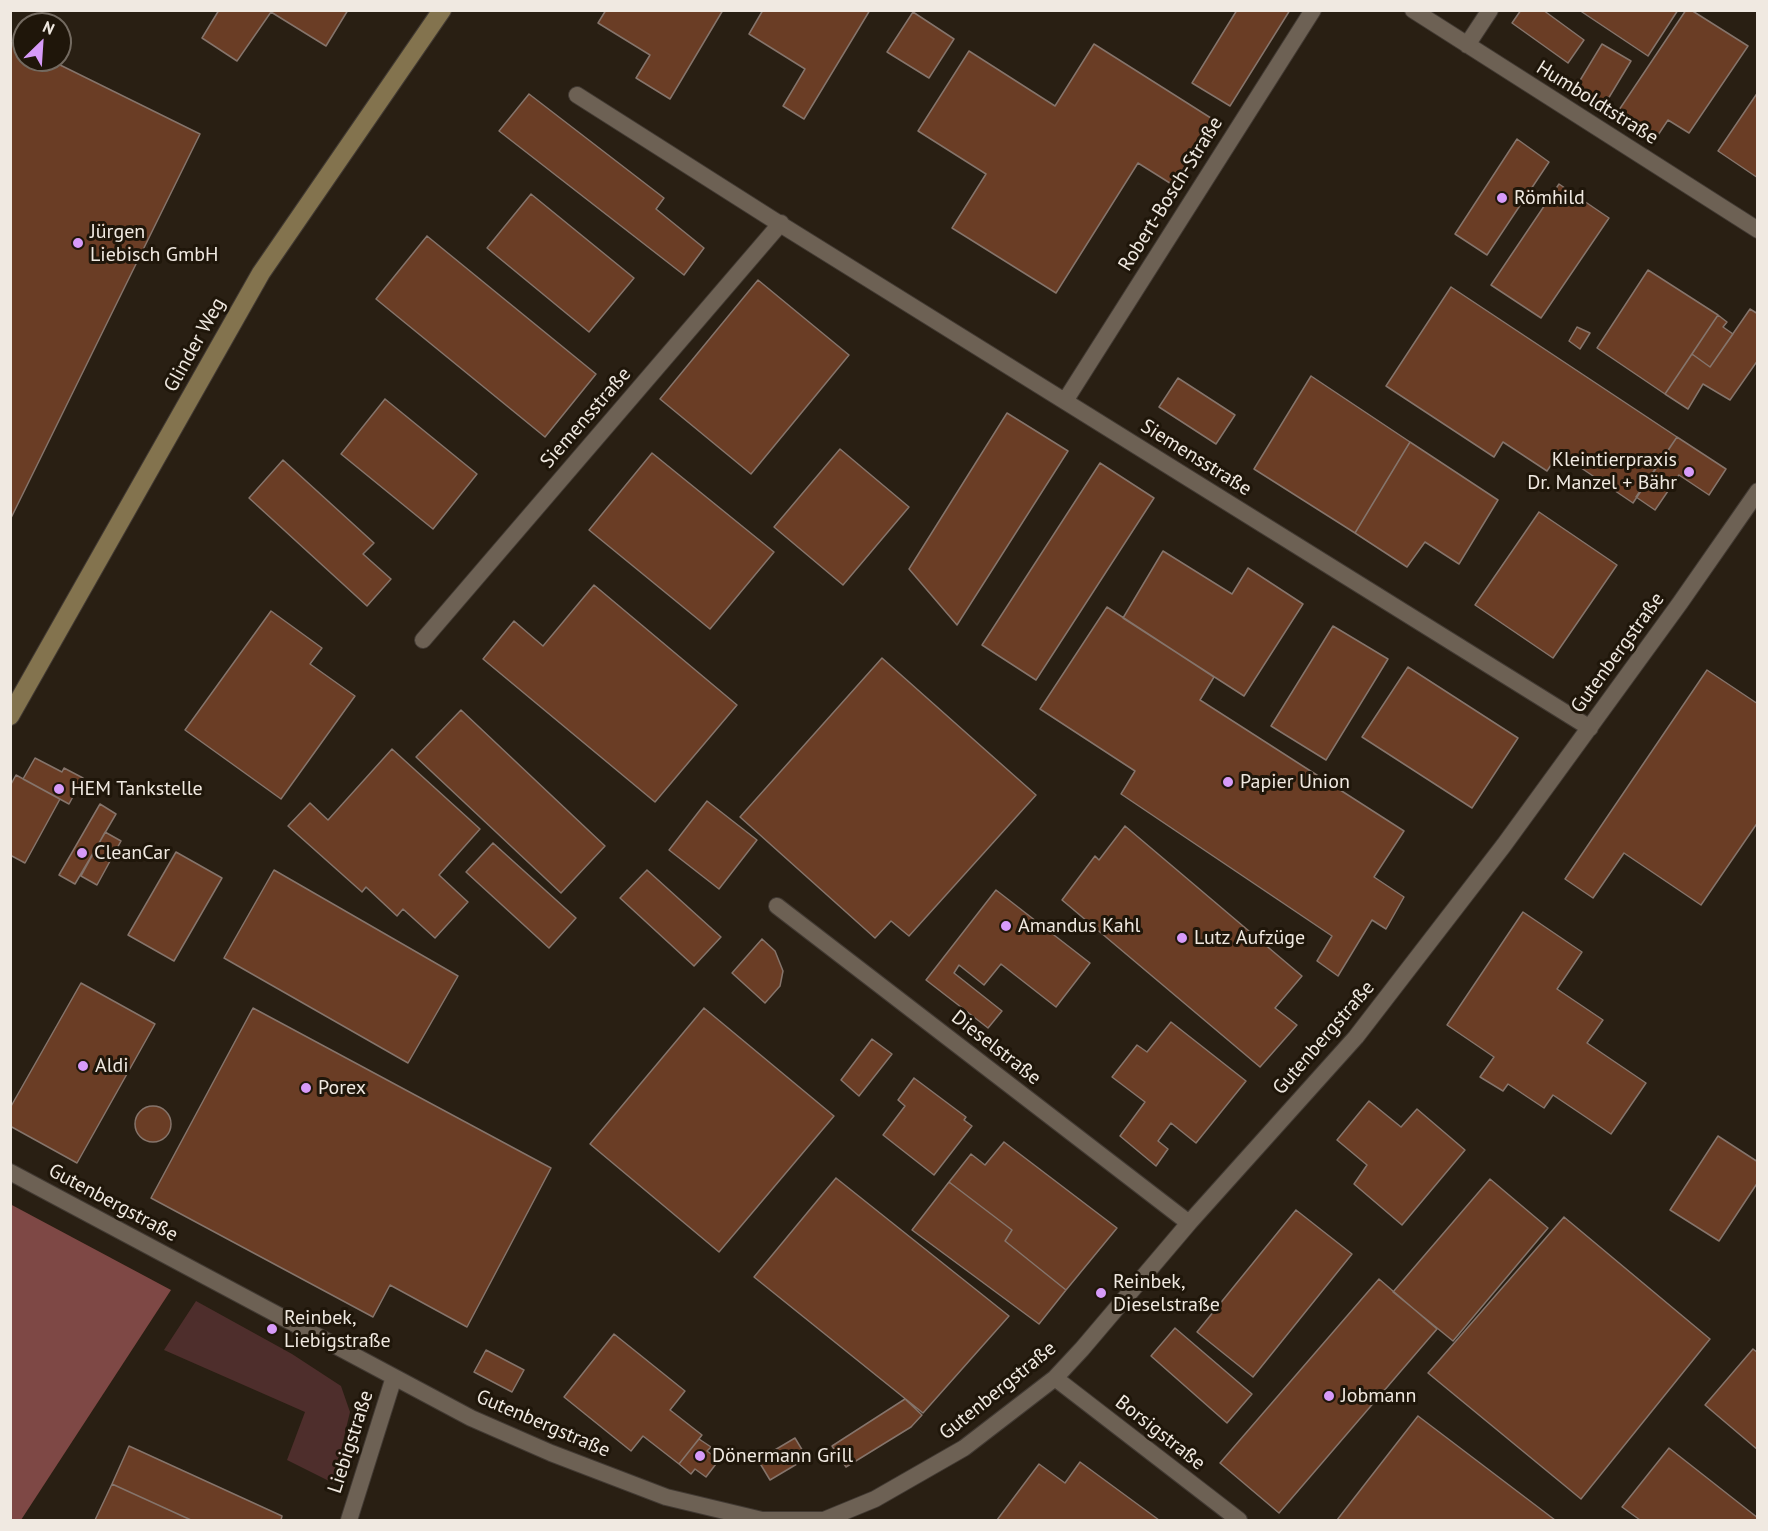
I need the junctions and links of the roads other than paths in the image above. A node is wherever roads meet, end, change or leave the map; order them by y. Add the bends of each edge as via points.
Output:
1 (442, 10) edge
2 (1313, 10) edge
3 (1413, 10) edge
4 (1491, 10) edge
5 (1467, 45) junction
6 (578, 95) dead end
7 (781, 223) junction
8 (1758, 230) edge
9 (1065, 401) junction
10 (1758, 491) edge
11 (423, 640) dead end
12 (10, 716) edge
13 (1590, 728) junction
14 (777, 906) dead end
15 (10, 1172) edge
16 (1189, 1223) junction
17 (394, 1377) junction
18 (1055, 1378) junction
19 (348, 1521) edge
20 (1239, 1521) edge

1 - 12 main road, Glinder Weg via 261,273
2 - 9 street, Robert-Bosch-Straße
3 - 5 street, Humboldtstraße
4 - 5 street
5 - 8 street, Humboldtstraße
6 - 7 street, Siemensstraße
7 - 9 street, Siemensstraße
7 - 11 street, Siemensstraße
9 - 13 street, Siemensstraße
10 - 13 street, Gutenbergstraße
13 - 16 street, Gutenbergstraße via 1356,1037
14 - 16 street, Dieselstraße
15 - 17 street, Gutenbergstraße
16 - 18 street, Gutenbergstraße
17 - 18 street, Gutenbergstraße via 471,1418 551,1453 666,1497 762,1520 825,1520 875,1499 964,1449
17 - 19 street, Liebigstraße
18 - 20 street, Borsigstraße

